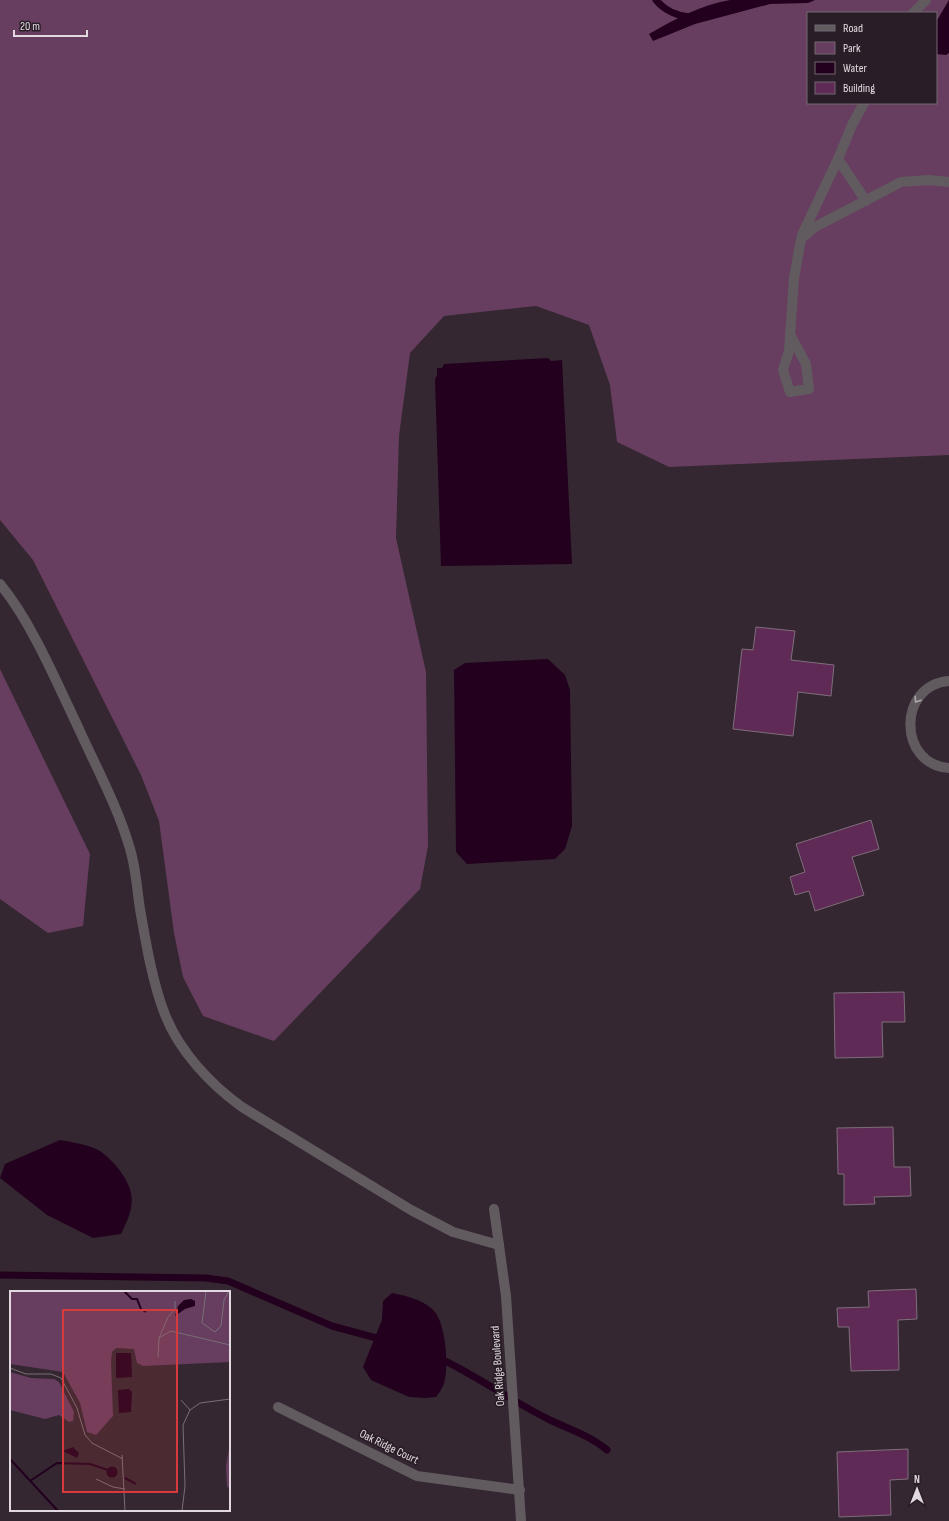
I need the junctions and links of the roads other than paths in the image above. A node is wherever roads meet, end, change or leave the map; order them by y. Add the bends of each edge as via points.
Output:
1 (926, 0) edge
2 (914, 12) edge
3 (863, 104) edge
4 (838, 159) junction
5 (949, 182) edge
6 (866, 201) junction
7 (801, 239) junction
8 (790, 334) junction
9 (0, 584) edge
10 (949, 681) edge
11 (949, 768) edge
12 (494, 1209) dead end
13 (499, 1245) junction
14 (278, 1407) dead end
15 (520, 1490) junction
16 (521, 1521) edge

1 - 2 street
3 - 4 street
4 - 6 street
4 - 7 street
5 - 6 street via 901,182
6 - 7 street via 815,227
7 - 8 street via 794,278
8 - 8 street via 789,351 783,370 790,392 809,389 806,364
9 - 13 street via 23,617 119,816 131,851 141,911 164,1013 180,1043 223,1094 242,1107 411,1210 453,1232
10 -> 11 street via 929,688 918,697 911,710 909,725 912,739 919,752 930,762
12 - 13 street, Oak Ridge Boulevard
13 - 15 street, Oak Ridge Boulevard via 506,1296
14 - 15 street, Oak Ridge Court via 417,1476
15 - 16 street, Oak Ridge Boulevard

